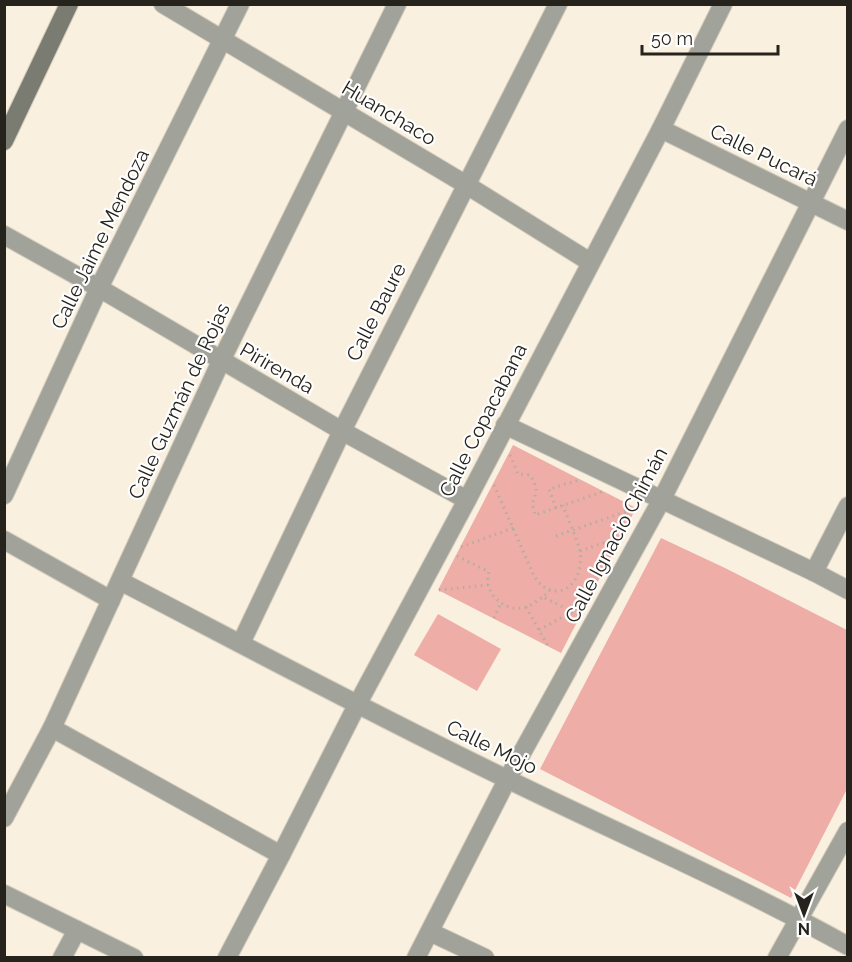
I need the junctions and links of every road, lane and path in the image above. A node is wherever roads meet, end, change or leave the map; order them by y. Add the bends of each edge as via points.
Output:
1 (69, 4) edge
2 (163, 4) edge
3 (240, 4) edge
4 (397, 4) edge
5 (558, 4) edge
6 (715, 7) edge
7 (223, 39) junction
8 (344, 113) junction
9 (661, 129) junction
10 (848, 129) edge
11 (4, 141) edge
12 (465, 184) junction
13 (811, 203) junction
14 (848, 221) edge
15 (4, 235) edge
16 (590, 262) junction
17 (99, 288) junction
18 (221, 361) junction
19 (506, 425) junction
20 (342, 431) junction
21 (509, 452) dead end
22 (580, 480) dead end
23 (493, 483) dead end
24 (604, 492) dead end
25 (4, 495) edge
26 (662, 499) junction
27 (467, 500) junction
28 (563, 505) junction
29 (848, 506) edge
30 (556, 508) junction
31 (636, 508) dead end
32 (513, 528) junction
33 (572, 530) junction
34 (556, 536) dead end
35 (622, 536) dead end
36 (4, 540) edge
37 (459, 548) dead end
38 (580, 551) junction
39 (456, 556) dead end
40 (814, 572) junction
41 (120, 582) junction
42 (488, 585) junction
43 (438, 590) dead end
44 (550, 590) junction
45 (848, 590) edge
46 (543, 597) junction
47 (111, 600) junction
48 (501, 603) junction
49 (526, 607) junction
50 (572, 612) junction
51 (581, 615) dead end
52 (494, 618) dead end
53 (539, 630) junction
54 (241, 643) junction
55 (548, 646) dead end
56 (357, 705) junction
57 (51, 728) junction
58 (507, 780) junction
59 (4, 818) edge
60 (848, 831) edge
61 (281, 855) junction
62 (4, 894) edge
63 (798, 918) junction
64 (77, 930) junction
65 (430, 932) junction
66 (848, 946) edge
67 (62, 957) edge
68 (134, 957) edge
69 (226, 957) edge
70 (416, 957) edge
71 (485, 957) edge
72 (777, 957) edge

1 - 11 street
2 - 7 street, Huanchaco
3 - 7 street, Calle Jaime Mendoza
4 - 8 street, Calle Guzmán de Rojas
5 - 12 street, Calle Baure
6 - 9 street, Calle Copacabana
7 - 8 street, Huanchaco
7 - 17 street, Calle Jaime Mendoza
8 - 12 street, Huanchaco
8 - 18 street, Calle Guzmán de Rojas
9 - 13 street, Calle Pucará
9 - 16 street, Calle Copacabana
10 - 13 street, Calle Ignacio Chimán
12 - 16 street, Huanchaco
12 - 20 street, Calle Baure
13 - 14 street, Calle Pucará
13 - 26 street, Calle Ignacio Chimán
15 - 17 street, Pirirenda
16 - 19 street, Calle Copacabana
17 - 18 street, Pirirenda
17 - 25 street, Calle Jaime Mendoza
18 - 20 street, Pirirenda
18 - 41 street, Calle Guzmán de Rojas
19 - 26 street
19 - 27 street, Calle Copacabana
20 - 27 street, Pirirenda
20 - 54 street, Calle Baure
21 - 30 path via 518,474 530,475 535,482 535,515
22 - 30 path via 549,489
23 - 32 path
24 - 28 path
26 - 40 street
26 - 58 street, Calle Ignacio Chimán
27 - 56 street, Calle Copacabana
28 - 30 path
28 - 33 path
29 - 40 street
31 - 33 path
32 - 37 path
32 - 44 path via 537,582
33 - 34 path
33 - 38 path
35 - 38 path
36 - 47 street
38 - 44 path via 579,570 572,585
39 - 42 path via 489,572
40 - 45 street
41 - 47 street, Calle Guzmán de Rojas
41 - 54 street, Calle Mojo
42 - 43 path
42 - 48 path via 490,593
44 - 46 path
46 - 49 path
46 - 50 path
47 - 57 street, Calle Guzmán de Rojas
48 - 49 path
48 - 52 path
49 - 53 path
50 - 51 path
50 - 53 path
53 - 55 path
54 - 56 street, Calle Mojo
56 - 58 street, Calle Mojo
56 - 61 street, Calle Copacabana
57 - 59 street, Calle Guzmán de Rojas
57 - 61 street
58 - 63 street, Calle Mojo
58 - 65 street, Calle Ignacio Chimán
60 - 63 street
61 - 69 street, Calle Copacabana
62 - 64 street
63 - 66 street, Calle Mojo
63 - 72 street
64 - 67 street
64 - 68 street
65 - 70 street, Calle Ignacio Chimán
65 - 71 street

